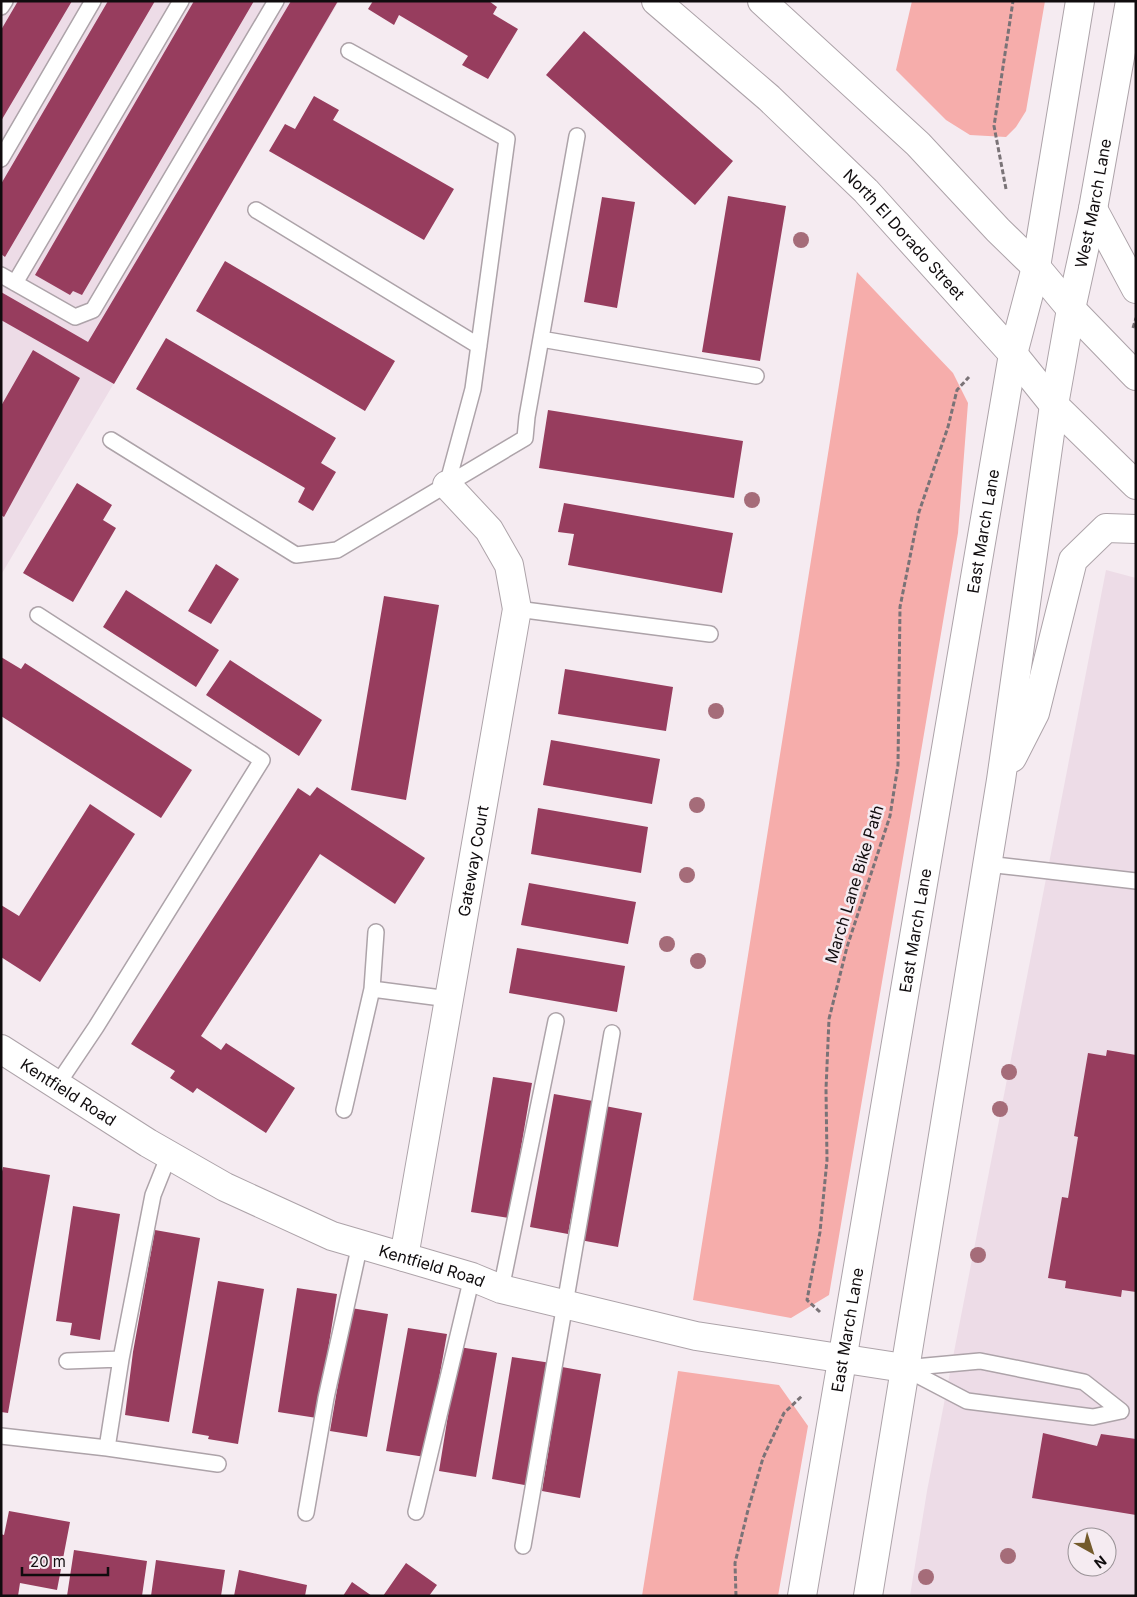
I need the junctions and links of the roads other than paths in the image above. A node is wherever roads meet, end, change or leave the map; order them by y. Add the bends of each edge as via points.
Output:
1 (4, 1) edge
2 (93, 1) edge
3 (181, 1) edge
4 (276, 1) edge
5 (656, 1) edge
6 (762, 1) edge
7 (1080, 1) edge
8 (1130, 1) edge
9 (1, 7) edge
10 (1130, 33) edge
11 (349, 51) dead end
12 (577, 136) dead end
13 (1, 159) edge
14 (1093, 209) junction
15 (256, 210) dead end
16 (1036, 267) junction
17 (1, 275) edge
18 (15, 283) junction
19 (1136, 289) edge
20 (1071, 309) junction
21 (541, 339) junction
22 (479, 346) junction
23 (1013, 354) junction
24 (756, 376) dead end
25 (1136, 376) edge
26 (1054, 405) junction
27 (111, 440) dead end
28 (447, 484) junction
29 (1136, 485) edge
30 (1136, 529) edge
31 (517, 609) junction
32 (38, 615) dead end
33 (710, 634) dead end
34 (1002, 780) junction
35 (987, 864) junction
36 (1136, 881) edge
37 (376, 932) dead end
38 (372, 989) junction
39 (449, 999) junction
40 (556, 1021) dead end
41 (612, 1033) dead end
42 (1, 1050) edge
43 (57, 1085) junction
44 (344, 1110) dead end
45 (169, 1155) junction
46 (360, 1244) junction
47 (404, 1257) junction
48 (472, 1277) junction
49 (500, 1289) junction
50 (564, 1304) junction
51 (121, 1359) junction
52 (841, 1359) junction
53 (67, 1361) dead end
54 (904, 1368) junction
55 (1, 1436) edge
56 (107, 1448) junction
57 (218, 1464) dead end
58 (306, 1512) dead end
59 (416, 1512) dead end
60 (523, 1546) dead end
61 (802, 1596) edge
62 (868, 1596) edge

1 - 9 lane
2 - 13 lane
3 - 18 lane
4 - 18 lane via 93,310 75,317
5 - 23 main road, North El Dorado Street via 769,98 866,191
6 - 16 main road via 918,144
7 - 16 main road
8 - 10 main road, West March Lane
10 - 14 main road, West March Lane
11 - 22 lane via 507,139
12 - 21 lane
14 - 19 main road
14 - 20 main road, West March Lane
15 - 22 lane
16 - 20 main road
16 - 23 main road, East March Lane
17 - 18 lane
20 - 25 main road
20 - 26 main road, West March Lane
21 - 24 lane
21 - 28 lane via 525,438
22 - 28 lane via 474,388
23 - 26 main road, North El Dorado Street
23 - 52 main road, East March Lane
26 - 29 main road, North El Dorado Street
26 - 34 main road
27 - 28 lane via 296,555 337,550
28 - 31 main road, Gateway Court via 489,530 509,565
30 - 34 main road via 1106,528 1073,560 1035,713
31 - 33 lane
31 - 39 main road, Gateway Court
32 - 43 lane via 262,760
34 - 35 main road
35 - 36 lane
35 - 54 main road
37 - 38 lane
38 - 39 lane
38 - 44 lane
39 - 47 main road, Gateway Court
40 - 49 lane
41 - 50 lane
42 - 43 main road, Kentfield Road
43 - 45 main road, Kentfield Road
45 - 46 main road, Kentfield Road via 225,1187 332,1236
45 - 51 lane via 152,1195
46 - 47 main road, Kentfield Road
46 - 58 lane via 326,1398
47 - 48 main road, Kentfield Road
48 - 49 main road, Kentfield Road
48 - 59 lane
49 - 50 main road, Kentfield Road
50 - 52 main road, Kentfield Road via 696,1336
50 - 60 lane
51 - 53 lane
51 - 56 lane
52 - 54 main road, Kentfield Road
52 - 61 main road, East March Lane
54 - 54 lane via 967,1401 1093,1417 1121,1411 1084,1382 980,1361
54 - 62 main road
55 - 56 lane
56 - 57 lane

